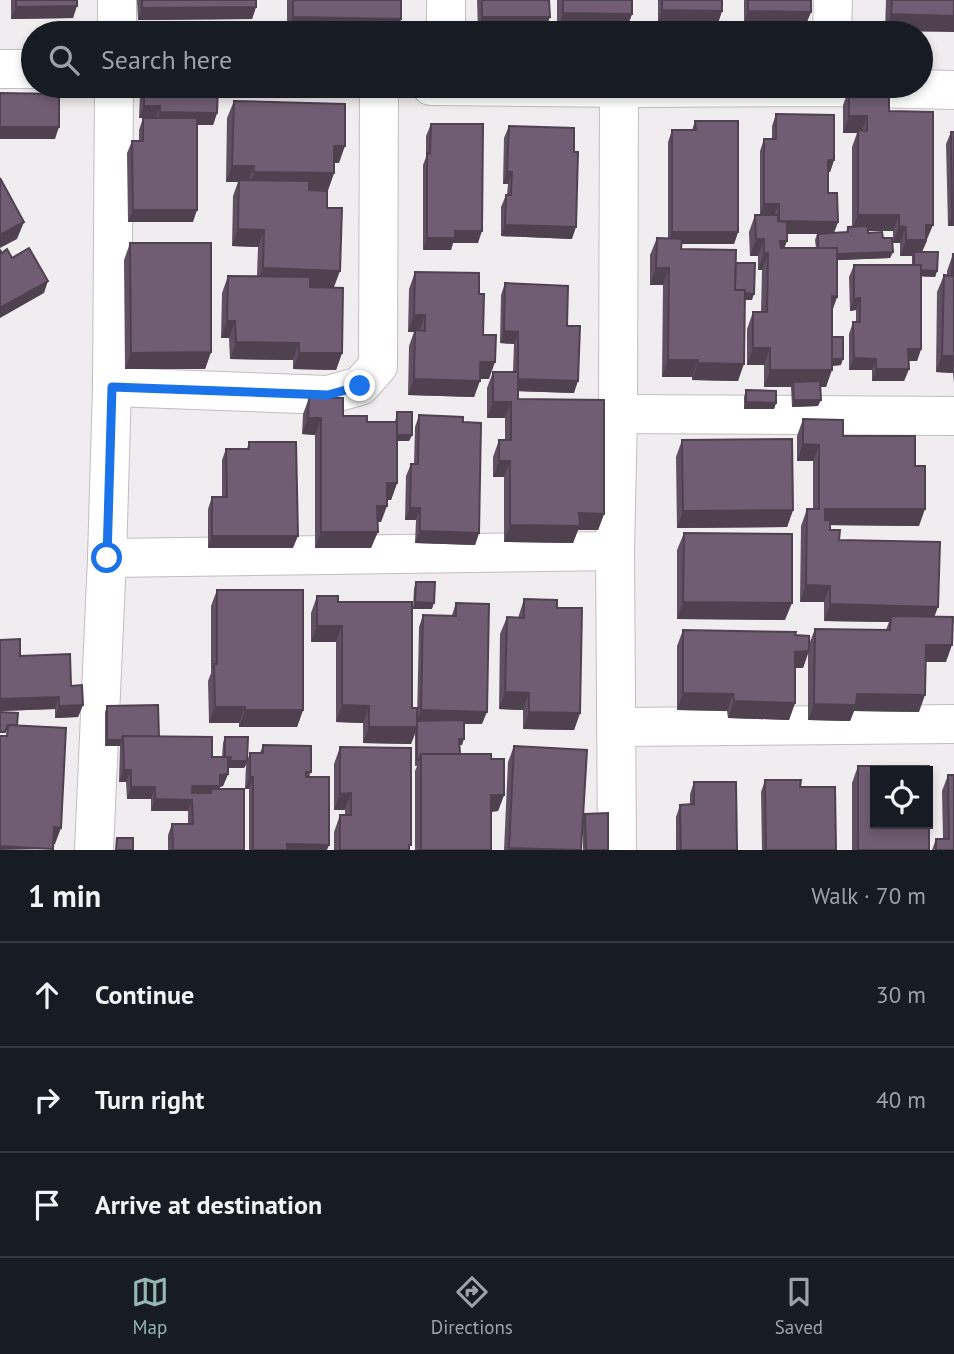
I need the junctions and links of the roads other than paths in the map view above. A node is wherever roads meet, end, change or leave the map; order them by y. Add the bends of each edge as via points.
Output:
1 (117, 0) edge
2 (446, 0) edge
3 (833, 0) edge
4 (117, 21) edge
5 (446, 21) edge
6 (832, 21) edge
7 (0, 69) edge
8 (21, 69) edge
9 (933, 89) edge
10 (954, 90) edge
11 (114, 98) edge
12 (379, 98) edge
13 (619, 98) edge
14 (112, 387) junction
15 (618, 414) junction
16 (954, 416) edge
17 (615, 551) junction
18 (107, 558) junction
19 (954, 724) edge
20 (617, 727) junction
21 (94, 850) edge
22 (617, 850) edge

1 - 4 street
2 - 5 street
3 - 6 street
7 - 8 street
9 - 10 street
11 - 14 street
12 - 14 street via 378,366 360,386 328,395
13 - 15 street
14 - 18 street
15 - 16 street
15 - 17 street
17 - 18 street
17 - 20 street
18 - 21 street
19 - 20 street
20 - 22 street

